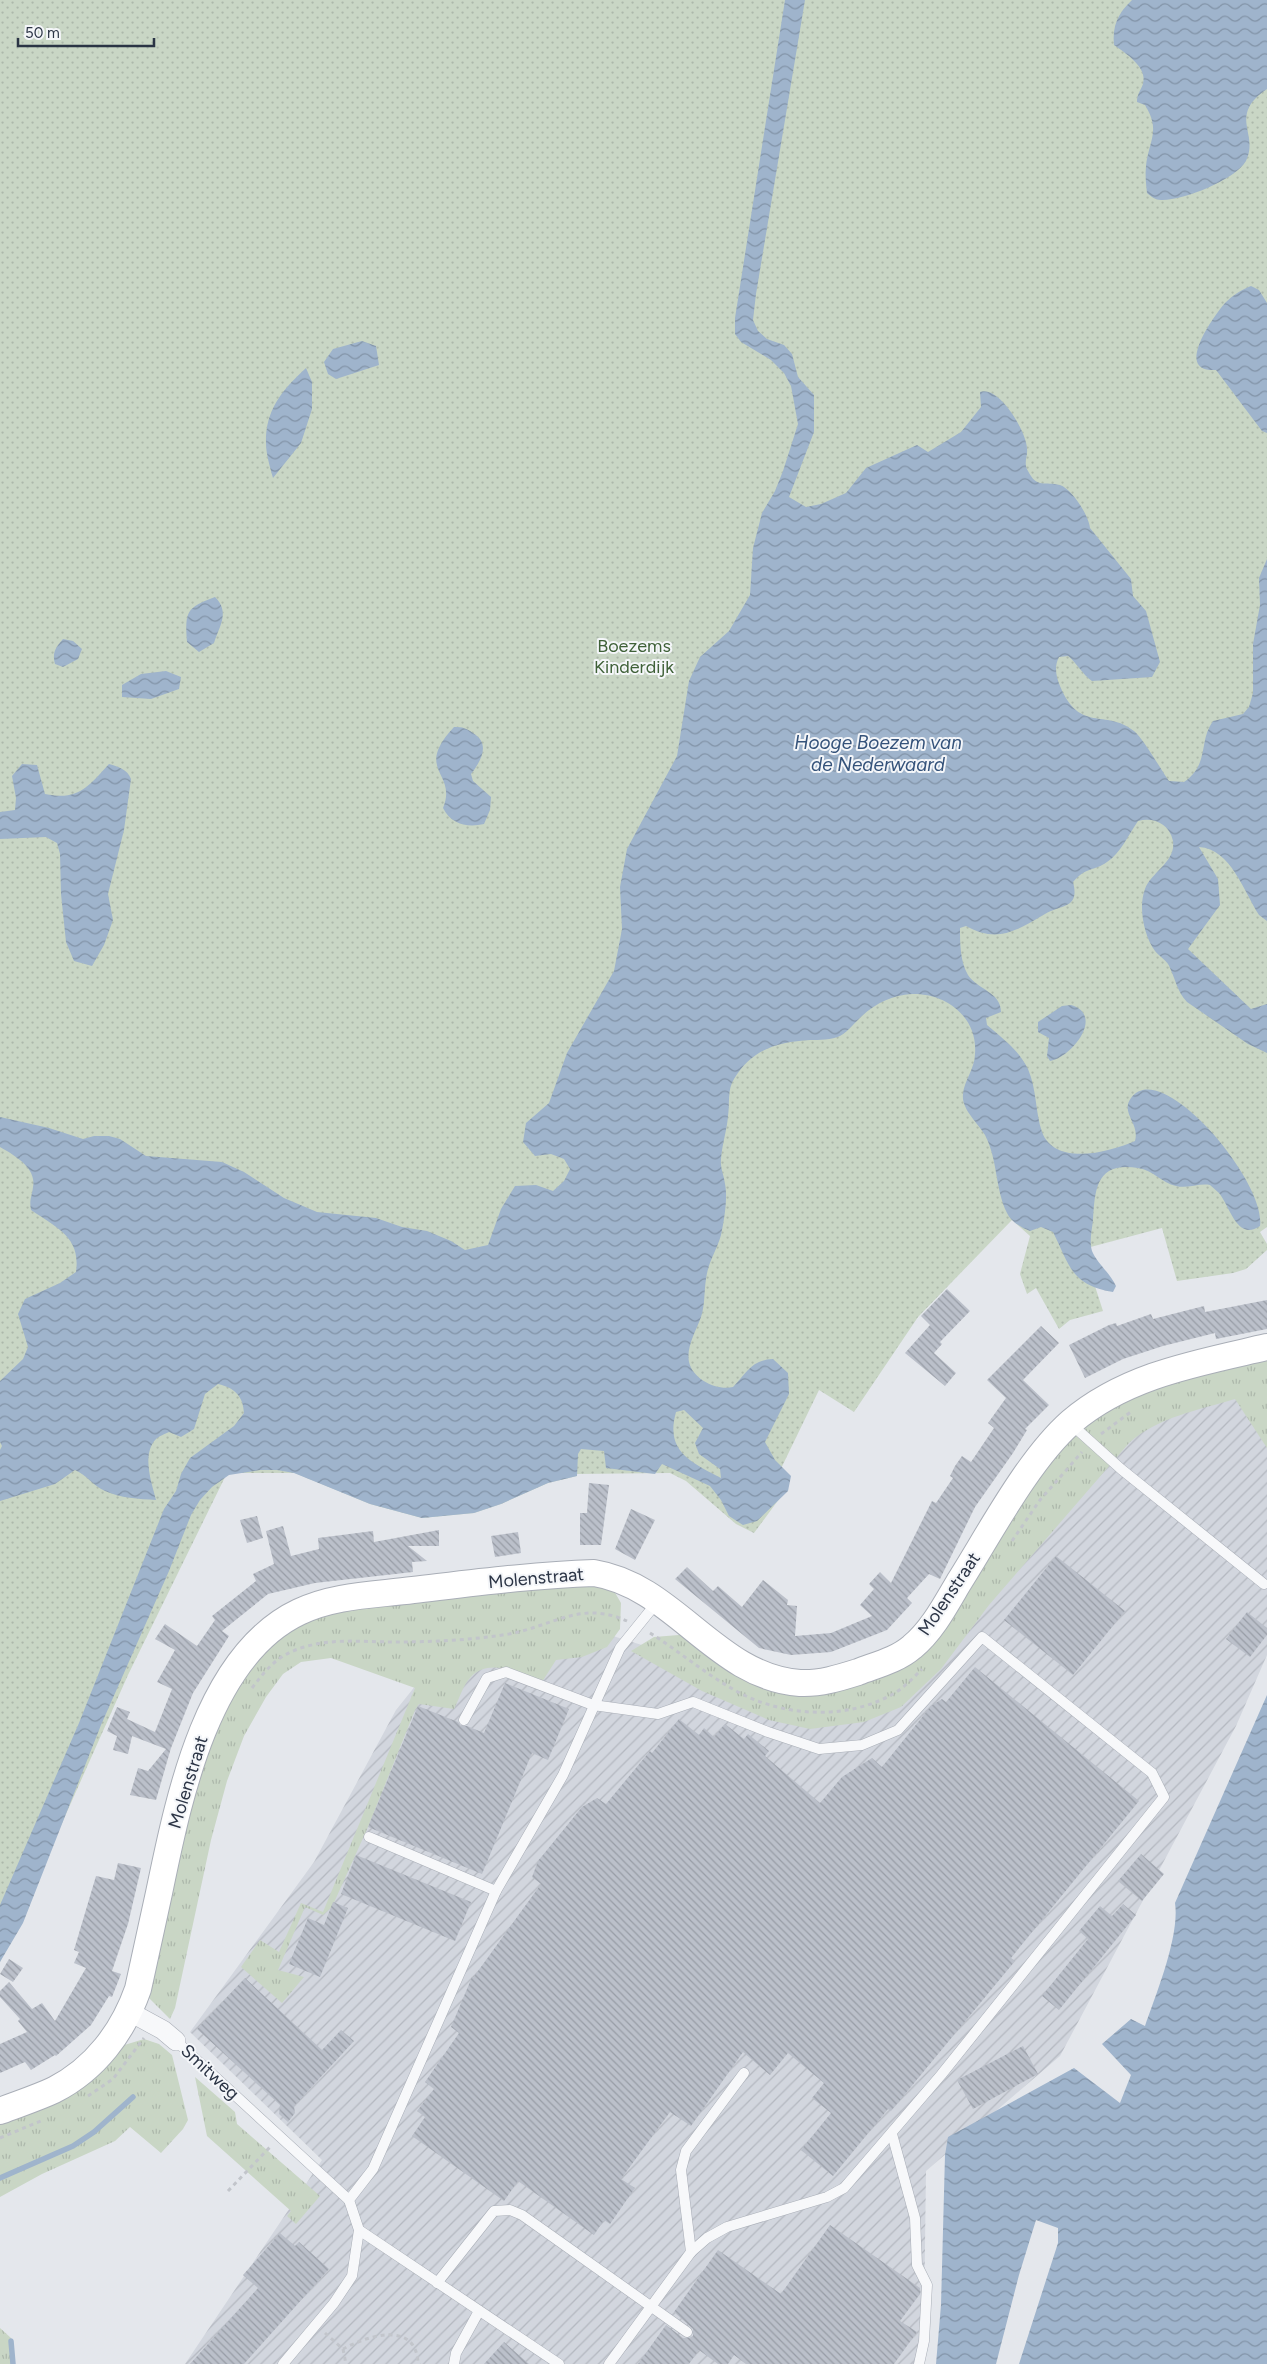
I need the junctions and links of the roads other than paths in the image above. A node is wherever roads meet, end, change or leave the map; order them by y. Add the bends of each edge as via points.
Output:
1 (1267, 1347) edge
2 (1070, 1423) junction
3 (1264, 1584) dead end
4 (658, 1601) junction
5 (593, 1705) junction
6 (464, 1720) dead end
7 (369, 1837) dead end
8 (496, 1891) junction
9 (130, 2012) junction
10 (176, 2041) joint
11 (744, 2073) dead end
12 (0, 2111) edge
13 (892, 2134) junction
14 (349, 2200) junction
15 (359, 2230) junction
16 (691, 2252) junction
17 (437, 2282) junction
18 (651, 2307) junction
19 (479, 2311) junction
20 (687, 2332) dead end
21 (283, 2364) edge
22 (454, 2364) edge
23 (559, 2364) edge
24 (609, 2364) edge
25 (919, 2364) edge

1 - 2 street, Molenstraat via 1164,1372 1121,1388
2 - 3 lane via 1120,1469
2 - 4 street, Molenstraat via 1029,1470 931,1624 912,1648 895,1657 822,1682 802,1683 770,1678 737,1662
4 - 5 lane via 620,1648
4 - 9 street, Molenstraat via 629,1582 610,1576 566,1574 334,1600 299,1612 261,1638 242,1660 207,1719 179,1802 138,1989
5 - 6 lane via 506,1672 487,1678
5 - 8 lane via 562,1775
5 - 13 lane via 658,1714 694,1702 819,1749 862,1745 898,1730 982,1637 1152,1772 1164,1797
7 - 8 lane
8 - 14 lane via 373,2169
9 - 10 street, Smitweg
9 - 12 street, Molenstraat via 107,2047 86,2068 54,2090
10 - 14 lane, Smitweg
11 - 16 lane via 686,2150 682,2161
13 - 16 lane via 844,2188 827,2198 727,2227
13 - 25 lane via 916,2218 917,2265 927,2285 924,2341
14 - 15 lane
15 - 17 lane
15 - 21 lane via 352,2276
16 - 18 lane
17 - 18 lane via 494,2211 500,2209 522,2216
17 - 19 lane
18 - 20 lane
18 - 24 lane
19 - 22 lane via 456,2353
19 - 23 lane

